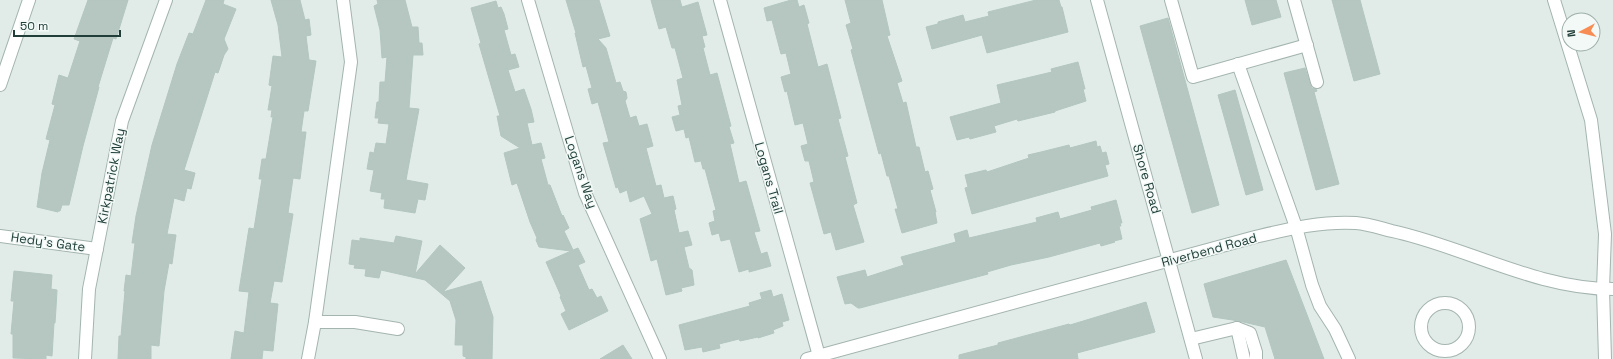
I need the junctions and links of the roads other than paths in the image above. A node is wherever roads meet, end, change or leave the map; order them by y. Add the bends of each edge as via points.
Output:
1 (29, 0) edge
2 (166, 0) edge
3 (343, 0) edge
4 (528, 0) edge
5 (720, 0) edge
6 (1097, 0) edge
7 (1171, 0) edge
8 (1294, 0) edge
9 (1554, 0) edge
10 (1307, 45) junction
11 (1238, 64) junction
12 (1317, 82) dead end
13 (0, 85) edge
14 (1296, 227) junction
15 (0, 236) edge
16 (97, 249) junction
17 (1170, 261) junction
18 (1608, 289) edge
19 (315, 322) junction
20 (1237, 328) junction
21 (398, 329) dead end
22 (1191, 339) junction
23 (819, 356) junction
24 (86, 359) edge
25 (308, 359) edge
26 (660, 359) edge
27 (807, 359) edge
28 (1196, 359) edge
29 (1244, 359) edge
30 (1256, 359) edge
31 (1349, 359) edge
32 (1605, 359) edge

1 - 13 street
2 - 16 street, Kirkpatrick Way via 122,122
3 - 19 street via 351,62
4 - 26 street, Logans Way via 586,193
5 - 23 street, Logans Trail
6 - 17 street, Shore Road
7 - 11 street via 1192,77
8 - 10 street
9 - 18 street via 1591,120 1605,234
10 - 11 street
10 - 12 street
11 - 14 street
14 - 17 street, Riverbend Road
14 - 18 street, Riverbend Road via 1310,224 1357,224 1415,236 1546,280 1590,289
14 - 31 street via 1320,306 1335,329
15 - 16 street, Hedy's Gate
16 - 24 street, Kirkpatrick Way via 89,289
17 - 22 street, Shore Road
17 - 23 street, Riverbend Road
18 - 32 street
19 - 21 street via 355,322
19 - 25 street
20 - 22 street
20 - 29 street
20 - 30 street via 1250,333
22 - 28 street, Shore Road
23 - 27 street, Riverbend Road

